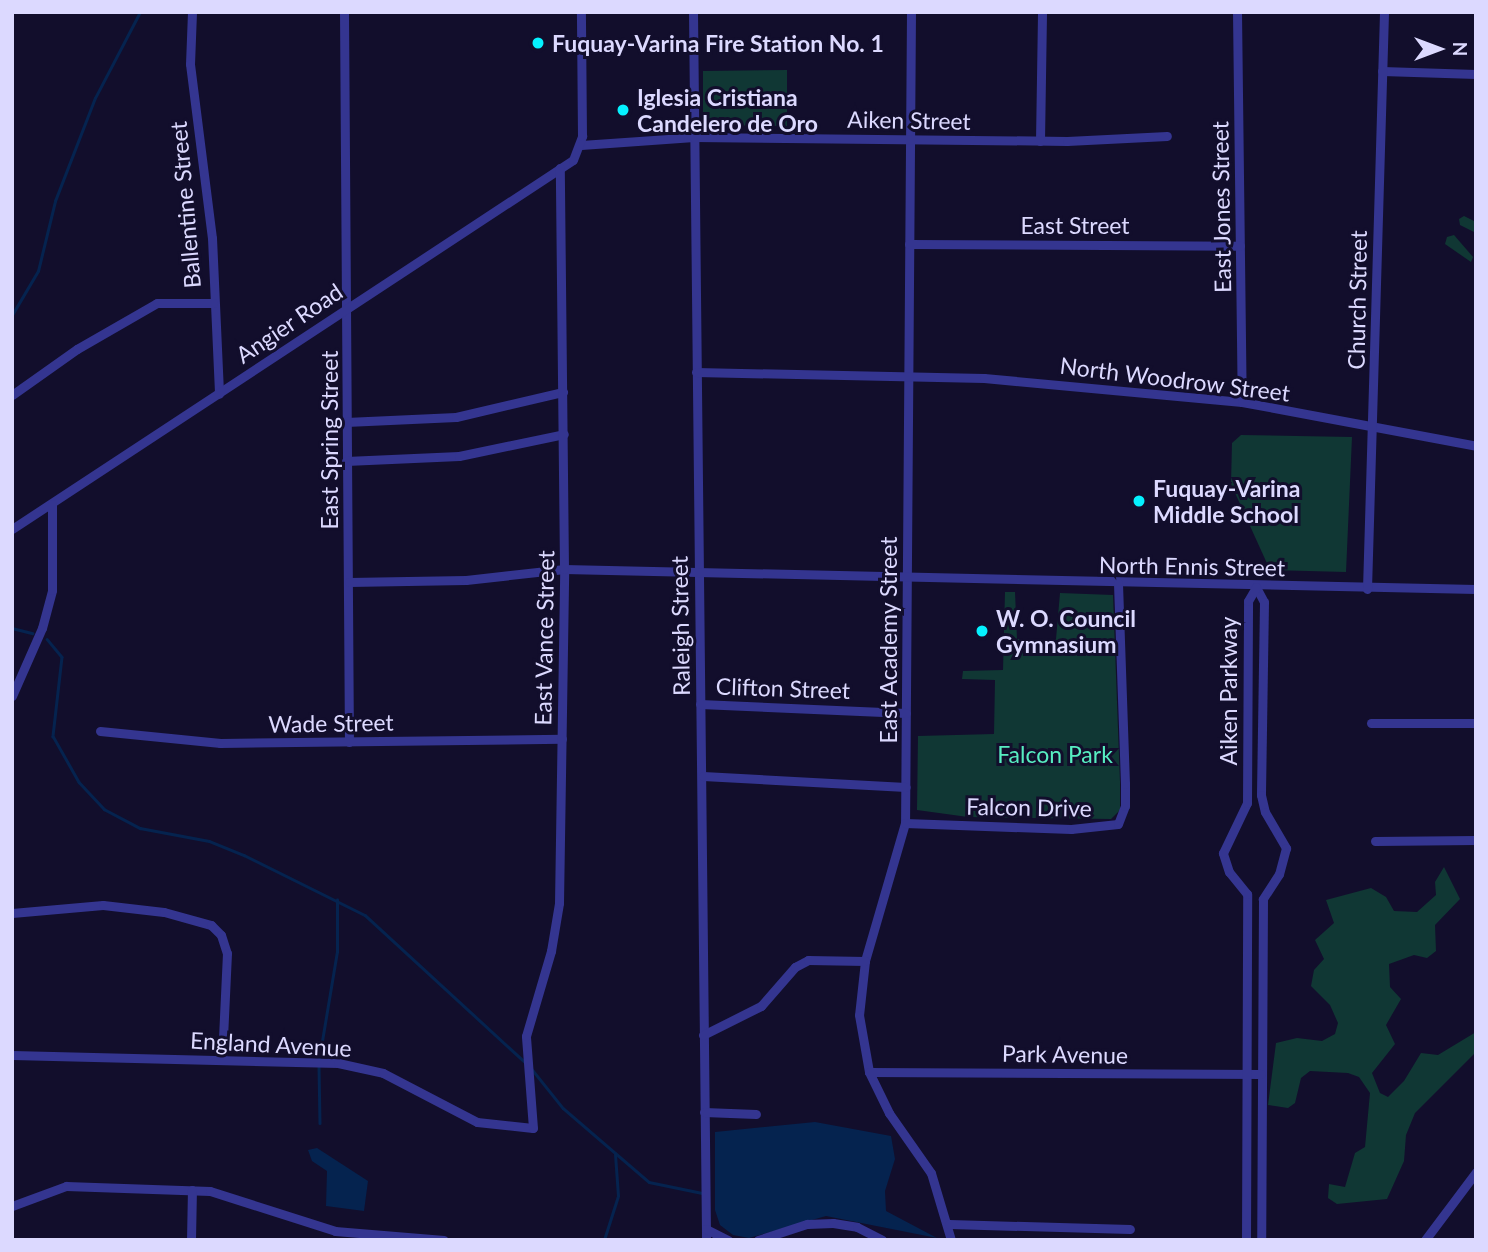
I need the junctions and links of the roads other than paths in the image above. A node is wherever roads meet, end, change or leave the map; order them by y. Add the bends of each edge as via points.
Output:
1 (192, 12) edge
2 (344, 12) edge
3 (581, 12) edge
4 (692, 12) edge
5 (911, 12) edge
6 (1042, 12) edge
7 (1237, 12) edge
8 (1384, 12) edge
9 (1382, 71) junction
10 (1476, 74) edge
11 (1167, 136) dead end
12 (694, 137) junction
13 (910, 139) junction
14 (1040, 141) junction
15 (581, 145) junction
16 (560, 168) junction
17 (909, 244) junction
18 (1240, 246) junction
19 (213, 303) junction
20 (348, 306) junction
21 (696, 372) junction
22 (909, 376) junction
23 (563, 392) junction
24 (219, 394) junction
25 (12, 395) edge
26 (1242, 402) junction
27 (346, 422) junction
28 (1373, 427) junction
29 (564, 434) junction
30 (1476, 446) edge
31 (346, 461) junction
32 (52, 504) junction
33 (12, 529) edge
34 (564, 569) junction
35 (698, 574) junction
36 (907, 578) junction
37 (349, 582) junction
38 (1118, 583) junction
39 (1256, 587) junction
40 (1367, 589) junction
41 (1476, 589) edge
42 (12, 696) edge
43 (700, 704) junction
44 (906, 713) junction
45 (1371, 723) dead end
46 (1476, 723) edge
47 (100, 731) dead end
48 (562, 739) junction
49 (349, 742) junction
50 (703, 776) junction
51 (906, 786) junction
52 (1247, 802) junction
53 (1262, 802) junction
54 (905, 823) junction
55 (1376, 841) dead end
56 (1476, 841) edge
57 (1247, 899) junction
58 (1262, 899) junction
59 (12, 913) edge
60 (865, 961) junction
61 (703, 1035) junction
62 (12, 1055) edge
63 (222, 1059) junction
64 (869, 1072) junction
65 (1245, 1074) junction
66 (1261, 1074) junction
67 (531, 1104) joint
68 (704, 1112) junction
69 (756, 1114) dead end
70 (1476, 1172) edge
71 (192, 1190) junction
72 (12, 1206) edge
73 (949, 1224) junction
74 (706, 1229) junction
75 (1130, 1229) dead end
76 (191, 1240) edge
77 (444, 1240) edge
78 (706, 1240) edge
79 (728, 1240) edge
80 (758, 1240) edge
81 (882, 1240) edge
82 (951, 1240) edge
83 (1246, 1240) edge
84 (1261, 1240) edge
85 (1425, 1240) edge

1 - 19 street, Ballentine Street via 190,64 212,238
2 - 20 street, East Spring Street
3 - 15 street
4 - 12 street, Raleigh Street
5 - 13 street, East Academy Street
6 - 14 street
7 - 18 street, East Jones Street
8 - 9 street, Church Street
9 - 10 street
9 - 28 street, Church Street
11 - 14 street, Aiken Street
12 - 13 street, Aiken Street
12 - 15 street, Aiken Street
12 - 21 street, Raleigh Street
13 - 14 street, Aiken Street
13 - 17 street, East Academy Street
15 - 16 street, Angier Road via 573,160
16 - 20 street, Angier Road
16 - 23 street, East Vance Street
17 - 18 street, East Street
17 - 22 street, East Academy Street
18 - 26 street, East Jones Street
19 - 24 street, Ballentine Street
19 - 25 street via 157,303 77,349
20 - 24 street, Angier Road
20 - 27 street, East Spring Street
21 - 22 street, North Woodrow Street
21 - 35 street, Raleigh Street
22 - 26 street, North Woodrow Street
22 - 36 street, East Academy Street
23 - 27 street via 456,417
23 - 29 street, East Vance Street
24 - 32 street, Angier Road
26 - 28 street, North Woodrow Street
27 - 31 street, East Spring Street
28 - 30 street, North Woodrow Street
28 - 40 street, Church Street
29 - 31 street via 459,456
29 - 34 street, East Vance Street
31 - 37 street, East Spring Street
32 - 33 street, Angier Road
32 - 42 street via 52,590 42,628
34 - 35 street, North Ennis Street
34 - 37 street, North Ennis Street via 466,580
34 - 48 street, East Vance Street
35 - 36 street, North Ennis Street
35 - 43 street, Raleigh Street
36 - 38 street, North Ennis Street
36 - 44 street, East Academy Street
37 - 49 street, East Spring Street
38 - 39 street, North Ennis Street
38 - 54 street, Falcon Drive via 1125,806 1118,824 1071,829
39 - 40 street, North Ennis Street
39 - 52 street, Aiken Parkway via 1248,601
39 - 53 street, Aiken Parkway via 1264,602
40 - 41 street, North Ennis Street
43 - 44 street, Clifton Street
43 - 50 street, Raleigh Street
44 - 51 street, East Academy Street
45 - 46 street
47 - 49 street, Wade Street via 220,743
48 - 49 street, Wade Street
48 - 67 street, East Vance Street via 559,903 551,951 526,1036
50 - 51 street
50 - 61 street, Raleigh Street
51 - 54 street, East Academy Street
52 - 53 street
52 - 57 street, Aiken Parkway via 1223,853 1224,863 1244,886
53 - 58 street, Aiken Parkway via 1286,848 1282,867
54 - 60 street, East Academy Street
55 - 56 street
57 - 58 street
57 - 65 street
58 - 66 street
59 - 63 street via 103,905 164,912 211,925 221,935 226,953
60 - 61 street via 808,960 795,967 761,1006
60 - 64 street, East Academy Street via 859,1015
61 - 68 street, Raleigh Street
62 - 63 street, England Avenue
63 - 67 street, England Avenue via 338,1063 383,1073 477,1122 501,1126 533,1128
64 - 65 street, Park Avenue
64 - 73 street, East Academy Street via 889,1112 931,1173
65 - 66 street, Park Avenue
65 - 83 street
66 - 84 street
68 - 69 street
68 - 74 street, Raleigh Street
70 - 85 street
71 - 72 street via 66,1186
71 - 76 street
71 - 77 street via 210,1191 335,1231
73 - 75 street
73 - 82 street, East Academy Street
74 - 78 street, Raleigh Street
74 - 79 street
80 - 81 street via 807,1224 833,1223 858,1227

